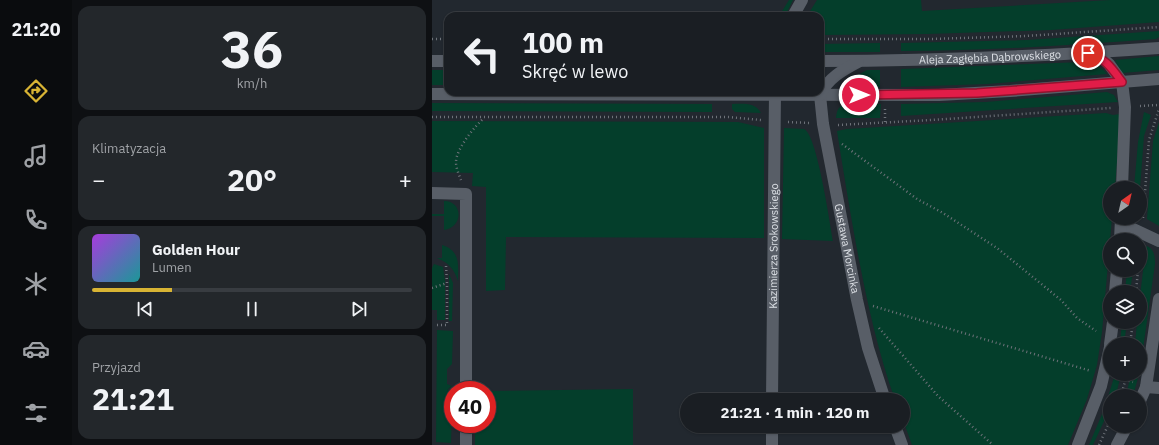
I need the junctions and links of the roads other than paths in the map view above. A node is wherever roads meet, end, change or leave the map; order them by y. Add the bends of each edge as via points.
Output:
1 (802, 0) edge
2 (795, 12) edge
3 (1159, 48) edge
4 (1088, 53) junction
5 (432, 61) edge
6 (444, 61) edge
7 (824, 61) edge
8 (859, 61) junction
9 (1159, 78) edge
10 (1122, 82) junction
11 (824, 87) edge
12 (432, 94) edge
13 (444, 94) edge
14 (824, 95) edge
15 (775, 96) edge
16 (820, 96) edge
17 (1122, 181) edge
18 (432, 193) edge
19 (1125, 225) edge
20 (1159, 241) edge
21 (1159, 299) edge
22 (1103, 379) edge
23 (466, 381) edge
24 (1146, 387) joint
25 (1159, 388) edge
26 (772, 393) edge
27 (883, 393) edge
28 (466, 433) edge
29 (772, 433) edge
30 (898, 433) edge
31 (1123, 433) edge
32 (466, 445) edge
33 (772, 445) edge
34 (902, 445) edge
35 (1078, 445) edge
36 (1117, 445) edge

1 - 2 street
3 - 4 street, Aleja Zagłębia Dąbrowskiego
4 - 8 street, Aleja Zagłębia Dąbrowskiego via 1003,58
4 - 10 street via 1106,61
5 - 6 street
7 - 8 street, Aleja Zagłębia Dąbrowskiego
8 - 11 street via 835,75
9 - 10 street
10 - 14 street via 977,93
10 - 17 street via 1125,107
12 - 13 street
15 - 26 street, Kazimierza Srokowskiego
16 - 27 street, Gustawa Morcinka via 857,300 868,348
18 - 23 street via 466,194
19 - 20 street
21 - 24 street
22 - 35 street
24 - 25 street
28 - 32 street
29 - 33 street
30 - 34 street
31 - 36 street

